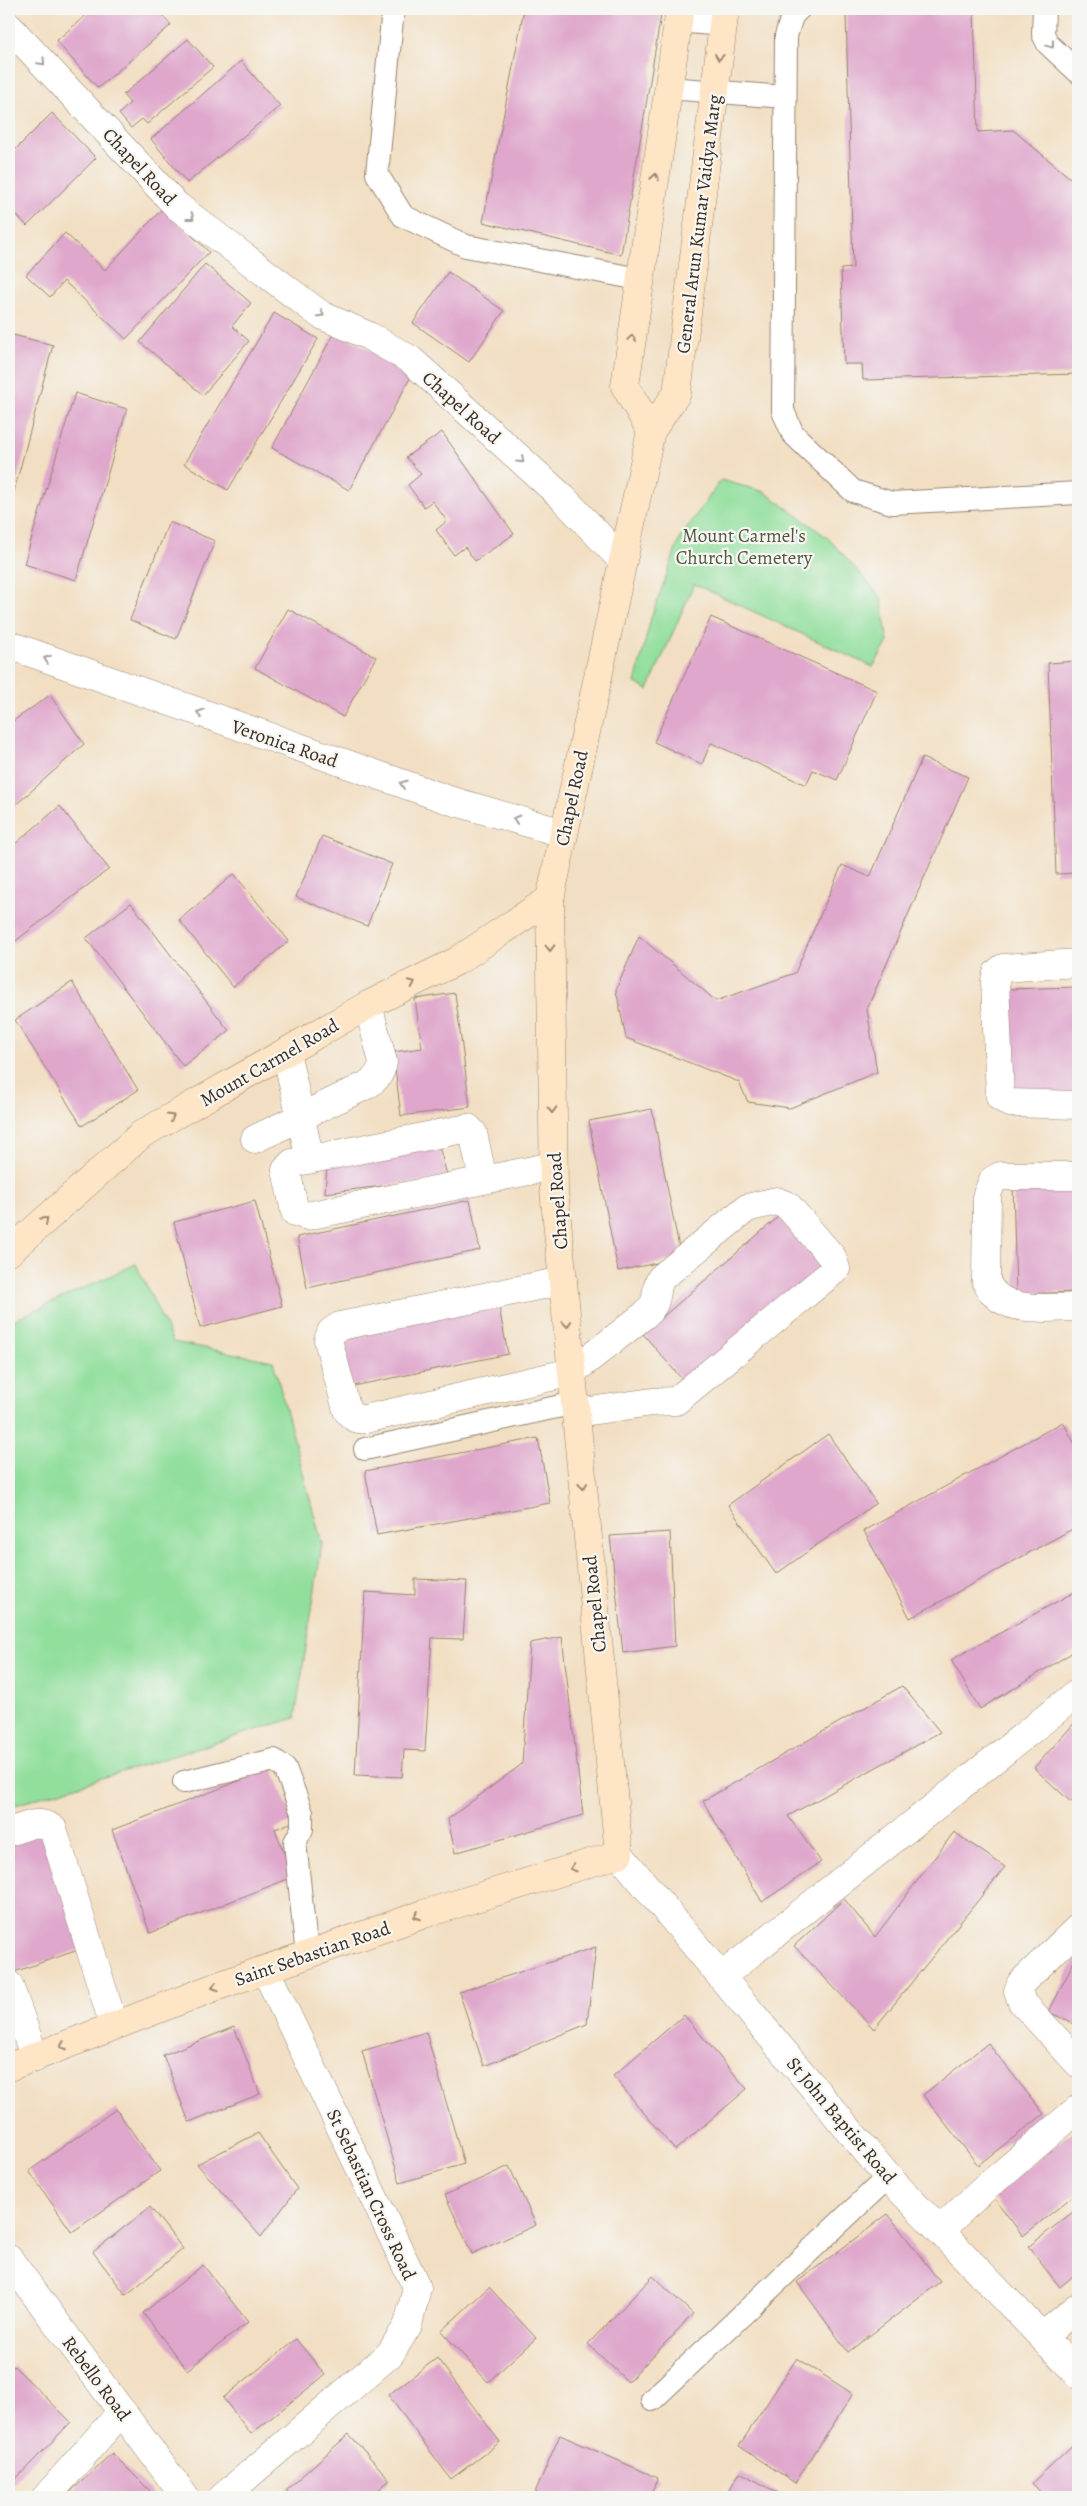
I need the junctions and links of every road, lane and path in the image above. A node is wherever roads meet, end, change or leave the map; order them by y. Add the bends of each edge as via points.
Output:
1 (393, 9) edge
2 (799, 9) edge
3 (1044, 9) edge
4 (679, 15) edge
5 (724, 17) edge
6 (9, 27) edge
7 (1077, 70) edge
8 (668, 88) junction
9 (715, 92) junction
10 (785, 97) junction
11 (639, 279) junction
12 (651, 431) junction
13 (1078, 493) edge
14 (622, 560) junction
15 (9, 645) edge
16 (563, 833) junction
17 (550, 899) junction
18 (1078, 963) edge
19 (368, 1005) junction
20 (286, 1052) junction
21 (1078, 1105) edge
22 (301, 1118) junction
23 (255, 1140) dead end
24 (310, 1159) junction
25 (553, 1166) junction
26 (1078, 1176) edge
27 (483, 1180) junction
28 (9, 1252) edge
29 (563, 1281) junction
30 (1078, 1307) edge
31 (572, 1372) junction
32 (575, 1408) junction
33 (365, 1449) dead end
34 (1075, 1695) dead end
35 (184, 1782) dead end
36 (9, 1832) edge
37 (619, 1854) junction
38 (1078, 1928) edge
39 (306, 1956) junction
40 (266, 1971) junction
41 (722, 1976) junction
42 (9, 1985) edge
43 (9, 2016) edge
44 (114, 2026) junction
45 (1076, 2054) edge
46 (23, 2062) edge
47 (1078, 2110) edge
48 (888, 2177) junction
49 (940, 2230) junction
50 (9, 2259) edge
51 (1078, 2307) edge
52 (1042, 2336) junction
53 (1078, 2374) edge
54 (652, 2400) dead end
55 (122, 2411) junction
56 (46, 2497) edge
57 (186, 2497) edge
58 (223, 2497) edge

1 - 11 lane via 377,174 404,216 466,246
2 - 10 lane via 792,16 786,36
3 -> 7 lane via 1043,34 1048,44
4 - 5 lane
4 - 8 main road
5 -> 9 main road, General Arun Kumar Vaidya Marg
6 -> 14 street, Chapel Road via 177,206 321,315 369,336 411,360 563,498
8 - 9 lane
11 -> 8 main road
9 - 10 lane
9 - 12 main road, General Arun Kumar Vaidya Marg via 677,393
10 - 13 lane via 783,411 793,434 853,491 892,503
12 -> 11 main road via 625,386
12 - 14 main road, General Arun Kumar Vaidya Marg
14 - 16 main road, Chapel Road
16 -> 15 street, Veronica Road via 449,800
16 - 17 main road, Chapel Road
19 -> 17 main road, Mount Carmel Road via 457,961
17 -> 25 main road, Chapel Road
18 - 21 street via 1003,968 995,981 1000,1098 1010,1103
19 - 20 main road, Mount Carmel Road
19 - 22 street via 383,1062 382,1071 367,1085
20 - 22 street
28 -> 20 main road, Mount Carmel Road via 142,1134
22 - 23 street
22 - 24 street
24 - 27 street via 468,1128 473,1133
24 - 27 street via 289,1164 286,1170 293,1207 300,1215 307,1216
25 - 27 street
25 - 29 main road, Chapel Road
26 - 30 street via 1000,1176 992,1180 987,1194 986,1281 990,1290 1008,1304
29 -> 31 main road, Chapel Road
29 - 31 street via 340,1326 331,1332 328,1340 347,1410 359,1420
31 - 32 main road, Chapel Road
31 - 32 street via 655,1306 660,1278 748,1208 776,1201 788,1206 832,1257 836,1269 819,1285 676,1401
32 - 33 lane
32 -> 37 main road, Chapel Road
34 - 41 street
35 - 39 lane via 274,1760 285,1768 302,1813 302,1829 295,1842
36 - 44 street via 38,1822 53,1829
37 -> 39 main road, Saint Sebastian Road via 424,1914
37 - 41 street, St John Baptist Road
38 - 45 street via 1021,1983 1018,1991 1022,2002
39 - 40 main road, Saint Sebastian Road
40 -> 44 main road, Saint Sebastian Road
40 - 58 street, St Sebastian Cross Road via 417,2288 408,2325 390,2354
41 - 48 street, St John Baptist Road
42 - 46 street
43 - 46 street
44 -> 46 main road, Saint Sebastian Road
47 - 49 street
48 - 49 street, St John Baptist Road
48 - 54 lane
49 - 52 street, St John Baptist Road
50 - 55 street, Rebello Road
51 - 52 street
52 - 53 street, St John Baptist Road
55 - 56 street
55 - 57 street, Rebello Road

